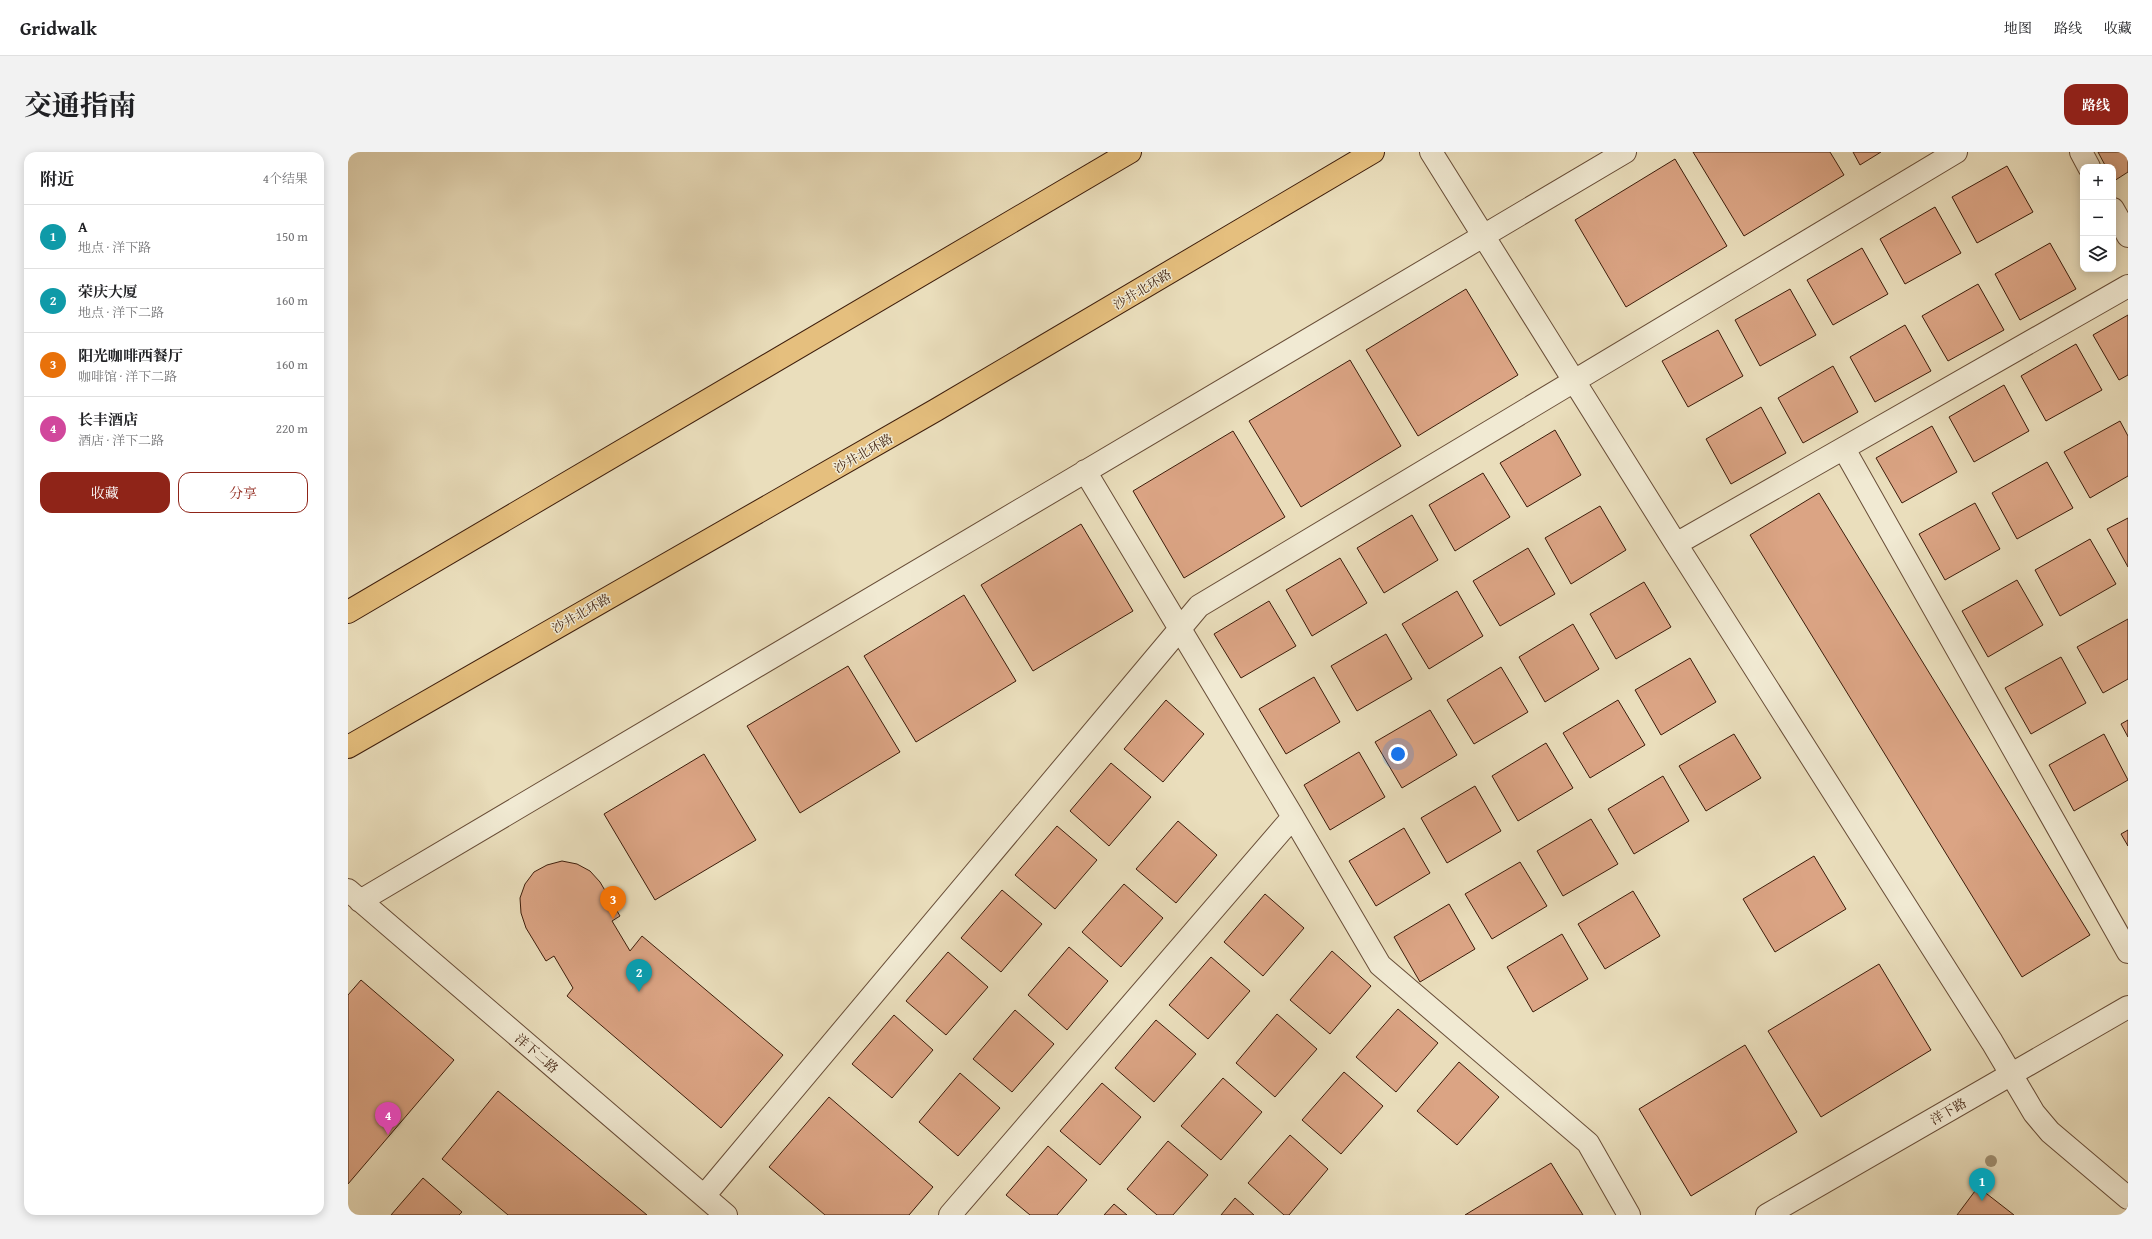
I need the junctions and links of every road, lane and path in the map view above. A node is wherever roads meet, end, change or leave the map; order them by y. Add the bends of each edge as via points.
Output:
1 (1130, 152) edge
2 (1373, 152) edge
3 (1431, 152) edge
4 (1625, 152) edge
5 (1956, 152) edge
6 (2081, 152) edge
7 (2087, 164) edge
8 (2116, 214) edge
9 (1483, 236) junction
10 (2128, 236) edge
11 (2128, 286) edge
12 (1574, 381) junction
13 (1844, 449) junction
14 (1085, 472) junction
15 (1676, 544) junction
16 (348, 612) edge
17 (1180, 629) junction
18 (348, 747) edge
19 (1293, 817) junction
20 (354, 895) edge
21 (2128, 952) edge
22 (2128, 1007) edge
23 (2011, 1074) junction
24 (704, 1196) junction
25 (2128, 1198) edge
26 (726, 1215) edge
27 (950, 1215) edge
28 (1629, 1215) edge
29 (1767, 1215) edge

1 - 16 main road
2 - 18 main road, 沙井北环路 via 936,410
3 - 9 street
4 - 9 street
5 - 12 street
6 - 7 street
8 - 10 street
9 - 12 street
9 - 14 street
11 - 13 street
12 - 15 street
12 - 17 street via 1199,606
13 - 15 street
13 - 21 street
14 - 17 street
14 - 20 street
15 - 23 street
17 - 19 street
17 - 24 street
19 - 27 street
19 - 28 street via 1380,965 1588,1143
20 - 24 street, 洋下二路
22 - 23 street, 洋下路
23 - 25 street via 2034,1113 2050,1132
23 - 29 street, 洋下路
24 - 26 street, 洋下二路

